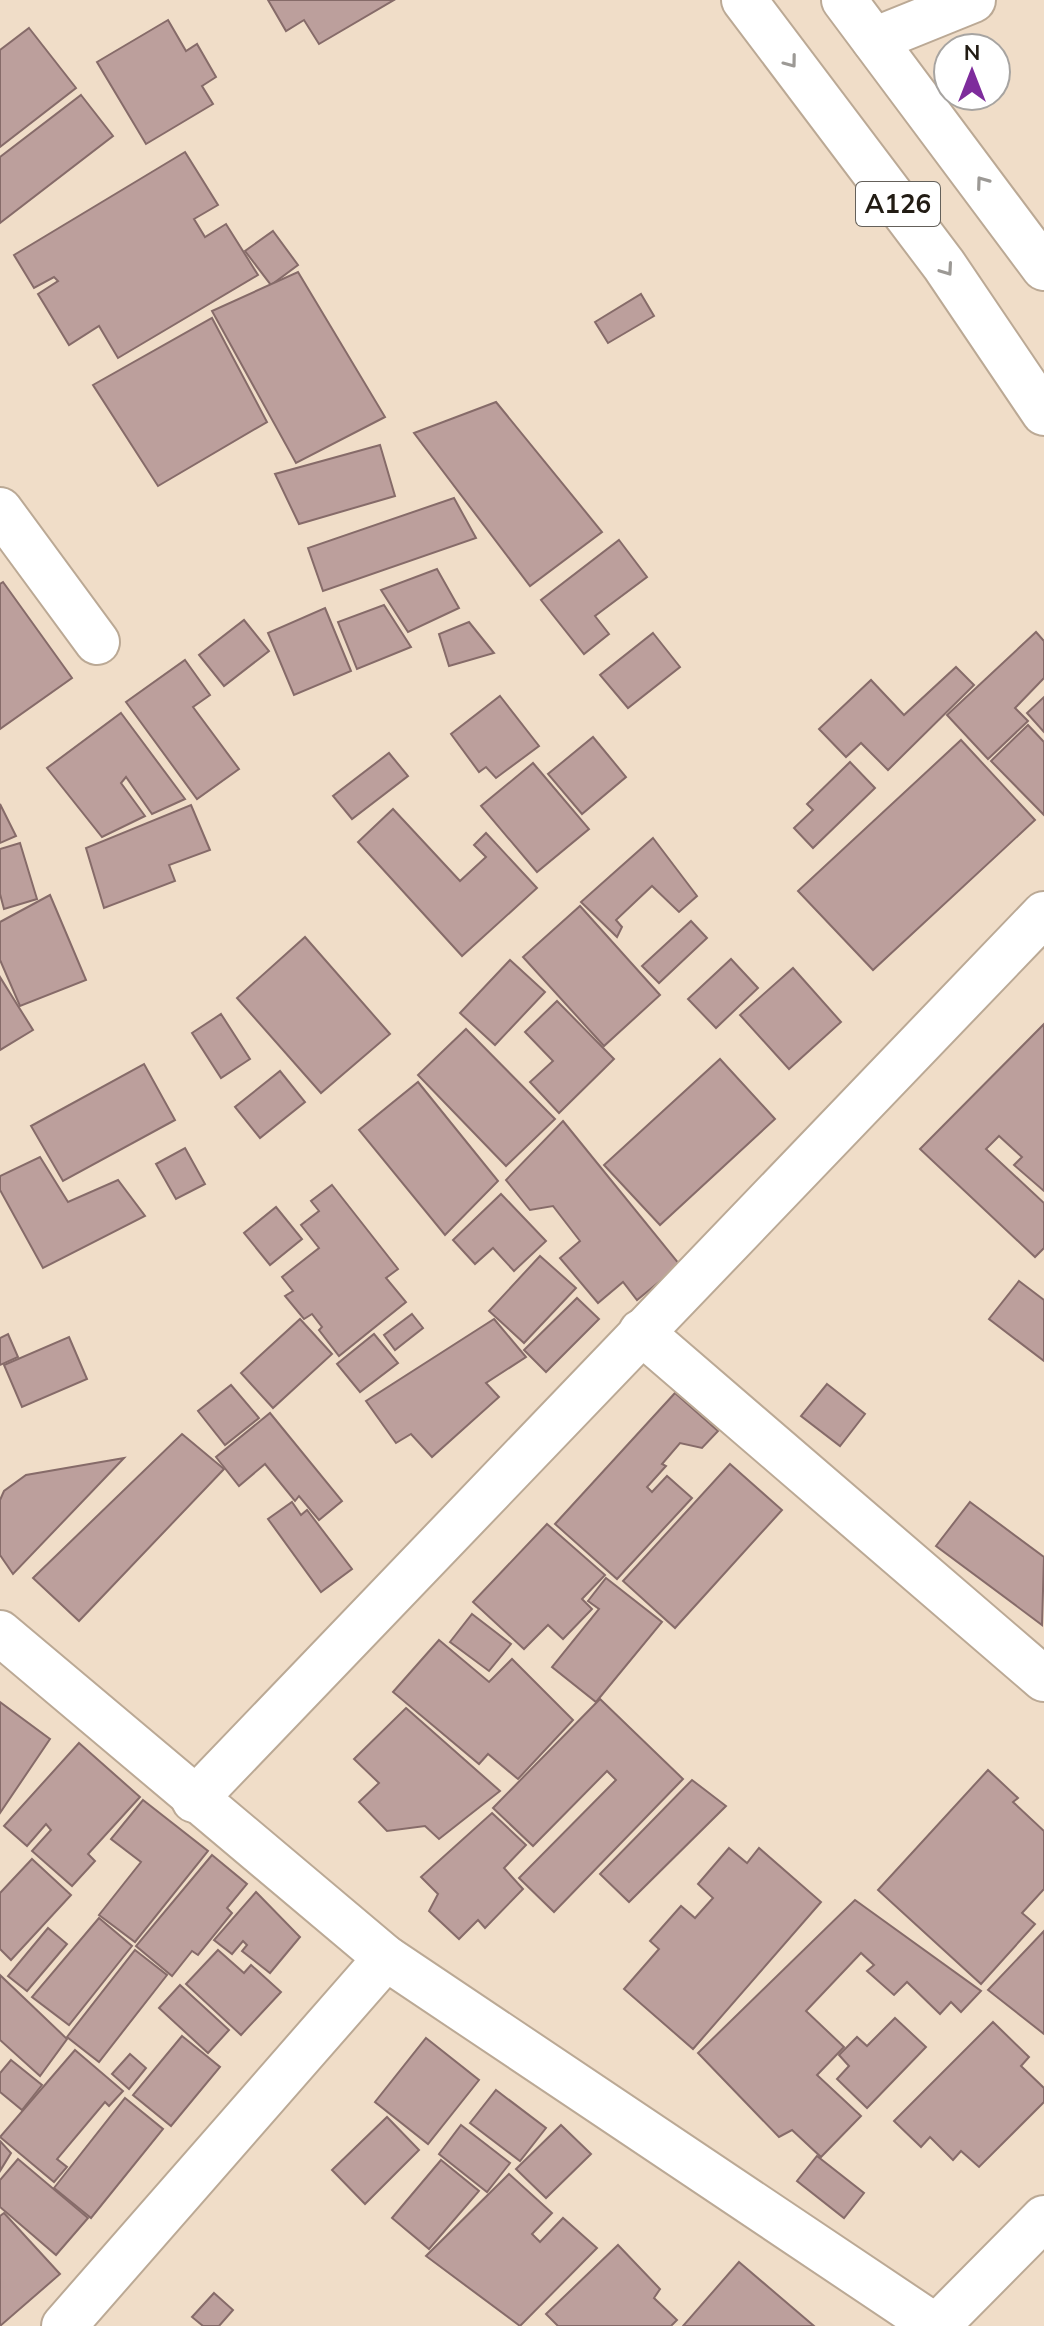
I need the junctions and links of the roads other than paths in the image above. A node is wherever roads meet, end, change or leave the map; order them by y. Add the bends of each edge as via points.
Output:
1 (744, 0) edge
2 (844, 0) edge
3 (973, 0) edge
4 (874, 40) junction
5 (1044, 268) edge
6 (1044, 413) edge
7 (0, 510) edge
8 (97, 642) dead end
9 (1044, 914) edge
10 (641, 1332) junction
11 (0, 1633) edge
12 (1044, 1679) edge
13 (194, 1800) junction
14 (386, 1958) junction
15 (1044, 2218) edge
16 (64, 2326) edge
17 (936, 2326) edge

1 -> 6 main road, A126 via 944,265
2 - 4 main road, A126
3 - 4 main road
5 -> 4 main road, A126
7 - 8 main road
9 - 10 main road
10 - 12 main road
10 - 13 main road
11 - 13 main road
13 - 14 main road
14 - 16 main road
14 - 17 main road
15 - 17 main road

